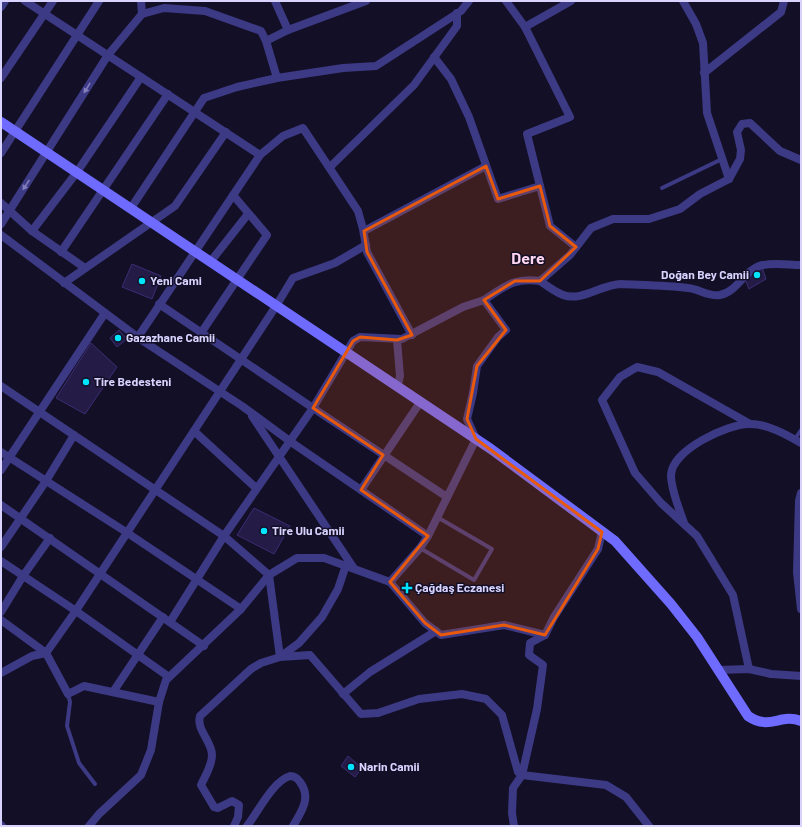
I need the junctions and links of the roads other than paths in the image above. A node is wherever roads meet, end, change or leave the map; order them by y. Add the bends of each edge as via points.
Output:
1 (5, 1) edge
2 (25, 1) edge
3 (53, 1) edge
4 (99, 1) edge
5 (141, 1) edge
6 (275, 1) edge
7 (366, 1) edge
8 (470, 1) edge
9 (506, 1) edge
10 (571, 1) edge
11 (683, 1) edge
12 (784, 1) edge
13 (1, 7) edge
14 (458, 13) junction
15 (142, 14) junction
16 (44, 15) junction
17 (525, 27) junction
18 (288, 30) junction
19 (76, 35) junction
20 (266, 41) junction
21 (108, 55) junction
22 (434, 57) junction
23 (704, 73) junction
24 (141, 77) junction
25 (1, 78) edge
26 (277, 78) junction
27 (168, 94) junction
28 (194, 112) junction
29 (1, 122) edge
30 (16, 132) junction
31 (226, 132) junction
32 (47, 152) junction
33 (1, 153) edge
34 (260, 155) junction
35 (722, 159) junction
36 (801, 160) edge
37 (486, 166) junction
38 (330, 167) junction
39 (77, 172) junction
40 (729, 179) junction
41 (540, 186) junction
42 (662, 188) dead end
43 (104, 190) junction
44 (232, 195) junction
45 (1, 203) edge
46 (131, 208) junction
47 (9, 211) junction
48 (248, 214) junction
49 (153, 222) junction
50 (1, 224) edge
51 (32, 231) junction
52 (364, 231) junction
53 (1, 235) edge
54 (366, 245) junction
55 (576, 247) junction
56 (195, 250) junction
57 (61, 252) junction
58 (212, 261) junction
59 (801, 265) edge
60 (85, 268) junction
61 (237, 279) junction
62 (540, 281) junction
63 (64, 283) junction
64 (484, 300) junction
65 (159, 304) junction
66 (276, 306) junction
67 (105, 314) junction
68 (201, 333) junction
69 (412, 335) junction
70 (138, 337) junction
71 (397, 340) junction
72 (346, 352) junction
73 (240, 360) junction
74 (1, 386) edge
75 (398, 386) junction
76 (220, 391) junction
77 (421, 401) junction
78 (312, 408) junction
79 (248, 410) junction
80 (39, 412) junction
81 (750, 424) junction
82 (801, 430) edge
83 (194, 431) junction
84 (74, 435) junction
85 (476, 439) junction
86 (289, 440) junction
87 (798, 442) edge
88 (1, 452) edge
89 (383, 455) junction
90 (278, 456) junction
91 (10, 458) junction
92 (1, 470) edge
93 (46, 481) junction
94 (256, 488) junction
95 (155, 490) junction
96 (361, 490) junction
97 (801, 493) edge
98 (447, 497) junction
99 (1, 505) edge
100 (437, 517) junction
101 (20, 518) junction
102 (684, 523) junction
103 (126, 532) junction
104 (602, 532) junction
105 (224, 536) junction
106 (428, 536) junction
107 (50, 538) junction
108 (1, 547) edge
109 (420, 548) junction
110 (1, 561) edge
111 (350, 566) junction
112 (100, 573) junction
113 (269, 575) junction
114 (23, 576) junction
115 (197, 579) junction
116 (390, 582) junction
117 (241, 609) junction
118 (801, 609) edge
119 (76, 610) junction
120 (1, 612) edge
121 (1, 620) edge
122 (167, 620) junction
123 (436, 631) junction
124 (546, 635) junction
125 (204, 646) junction
126 (46, 653) junction
127 (139, 655) junction
128 (280, 657) junction
129 (749, 669) junction
130 (718, 670) junction
131 (1, 673) edge
132 (801, 676) edge
133 (169, 677) junction
134 (113, 692) junction
135 (68, 694) junction
136 (343, 694) junction
137 (159, 702) junction
138 (801, 721) edge
139 (522, 775) junction
140 (94, 784) dead end
141 (89, 826) edge
142 (234, 826) edge
143 (247, 826) edge
144 (293, 826) edge
145 (514, 826) edge
146 (649, 826) edge

1 - 13 street
2 - 16 street
3 - 16 street
4 - 19 street
5 - 15 street
6 - 18 street
7 - 18 street
8 - 14 street
9 - 17 street
10 - 17 street
11 - 23 street via 703,43
12 - 23 street via 781,12
14 - 22 street via 457,26
14 - 26 street via 376,66
15 - 20 street via 164,8 205,11 261,31
15 - 21 street
16 - 19 street
16 - 25 street
17 - 41 street via 570,117 528,134
18 - 20 street
19 - 21 street
19 - 30 street
20 - 26 street
21 - 24 street
21 -> 32 street
22 - 37 street via 451,79
22 - 38 street via 414,85
23 - 35 street via 707,113
24 - 27 street
24 - 39 street
26 - 28 street via 204,98
27 - 28 street
27 - 43 street
28 - 31 street
28 - 46 street
29 - 30 street
30 - 32 street
30 - 33 street
31 - 34 street
31 - 49 street via 175,206
32 - 39 street
32 -> 47 street
34 - 38 street via 283,136 303,128
34 - 44 street
35 - 40 street
35 - 42 lane
36 - 40 street via 780,151 746,123 737,132 740,159
37 - 41 street via 498,199
37 - 52 street
38 - 52 street via 358,211
39 - 43 street
39 - 51 street
40 - 55 street via 700,194 680,209 649,219 613,219 591,228
41 - 55 street via 550,226
43 - 46 street
43 - 57 street
44 - 48 street
44 - 56 street
45 - 47 street
46 - 49 street
47 - 50 street
47 - 51 street
48 - 58 street
48 - 61 street via 267,235
49 - 56 street
49 - 60 street
51 - 57 street
52 - 54 street
53 - 63 street
54 - 66 street via 336,263 293,278
54 - 69 street via 367,252
55 - 62 street
56 - 58 street
56 - 65 street
57 - 60 street
58 - 61 street
59 - 62 street via 759,266 748,272 729,292 715,295 689,288 621,284 607,286 578,297 568,297
60 - 63 street
61 - 66 street
61 - 68 street
62 - 64 street via 515,281
63 - 67 street
64 - 69 street via 463,307
64 - 85 street via 506,330 477,366 467,419
65 - 68 street
65 - 70 street
66 - 72 street
66 - 73 street
67 - 70 street
67 - 80 street
68 - 73 street
69 - 71 street
70 - 76 street
71 - 72 street via 360,337 353,341
71 - 75 street via 400,376
72 - 75 street
72 - 78 street
73 - 76 street
73 - 78 street
74 - 80 street
75 - 77 street
76 - 79 street
76 - 83 street
77 - 85 street
77 - 89 street
78 - 86 street
78 - 89 street
79 - 86 street
79 - 90 street
80 - 84 street
80 - 91 street
81 - 87 street via 779,432
81 - 102 street via 714,433 673,466 672,485
81 - 102 street via 658,372 638,367 620,378 602,400 635,473 661,503
82 - 87 lane
83 - 94 street
83 - 95 street
84 - 93 street
84 - 95 street
85 - 98 street
85 - 104 street
86 - 90 street
86 - 96 street
88 - 91 street
89 - 96 street
89 - 98 street
90 - 94 street
90 - 111 street
91 - 92 street
91 - 93 street
93 - 101 street
93 - 103 street
94 - 105 street
95 - 103 street
95 - 105 street
96 - 106 street
97 - 118 street via 798,501 797,572
98 - 100 street
99 - 101 street
100 - 106 street
100 - 109 lane via 492,549 474,580
101 - 107 street
101 - 108 street
102 - 129 street via 697,536 733,594
103 - 112 street
103 - 115 street
104 - 124 street via 598,549 554,617
104 - 130 street via 615,542 671,604
105 - 113 street
105 - 115 street
106 - 109 street
107 - 112 street
107 - 114 street
109 - 116 street
110 - 114 street
111 - 113 street via 324,558 297,558
111 - 116 street
111 - 128 street via 322,617
112 - 119 street
112 - 122 street
113 - 117 street
113 - 128 street
114 - 119 street
114 - 120 street
115 - 117 street
115 - 122 street
116 - 123 street via 425,623
117 - 125 street
119 - 126 street
119 - 127 street
121 - 126 street
122 - 125 street
122 - 127 street
123 - 124 street via 441,635 504,625
123 - 136 street via 370,672
124 - 139 street via 530,643 529,655 543,665 537,709
125 - 133 street
126 - 131 street via 32,656
126 - 135 street
127 - 133 street
127 - 134 street
128 - 136 street via 310,655
128 - 142 street via 251,669 199,719 212,756 201,785 214,806 218,808 232,801 239,805
129 - 130 street
129 - 132 street via 771,674
130 - 138 street via 743,710 754,720 767,723 787,718
133 - 137 street
134 - 135 street via 84,686
134 - 137 street
135 - 140 lane via 70,702 67,726 79,763
136 - 139 street via 361,714 378,713 419,699 462,694 486,699 502,715 516,766
137 - 141 street via 151,750 141,775
139 - 145 street via 514,788
139 - 146 street via 606,785 626,797
143 - 144 street via 275,786 290,776 302,784 306,796 306,802

